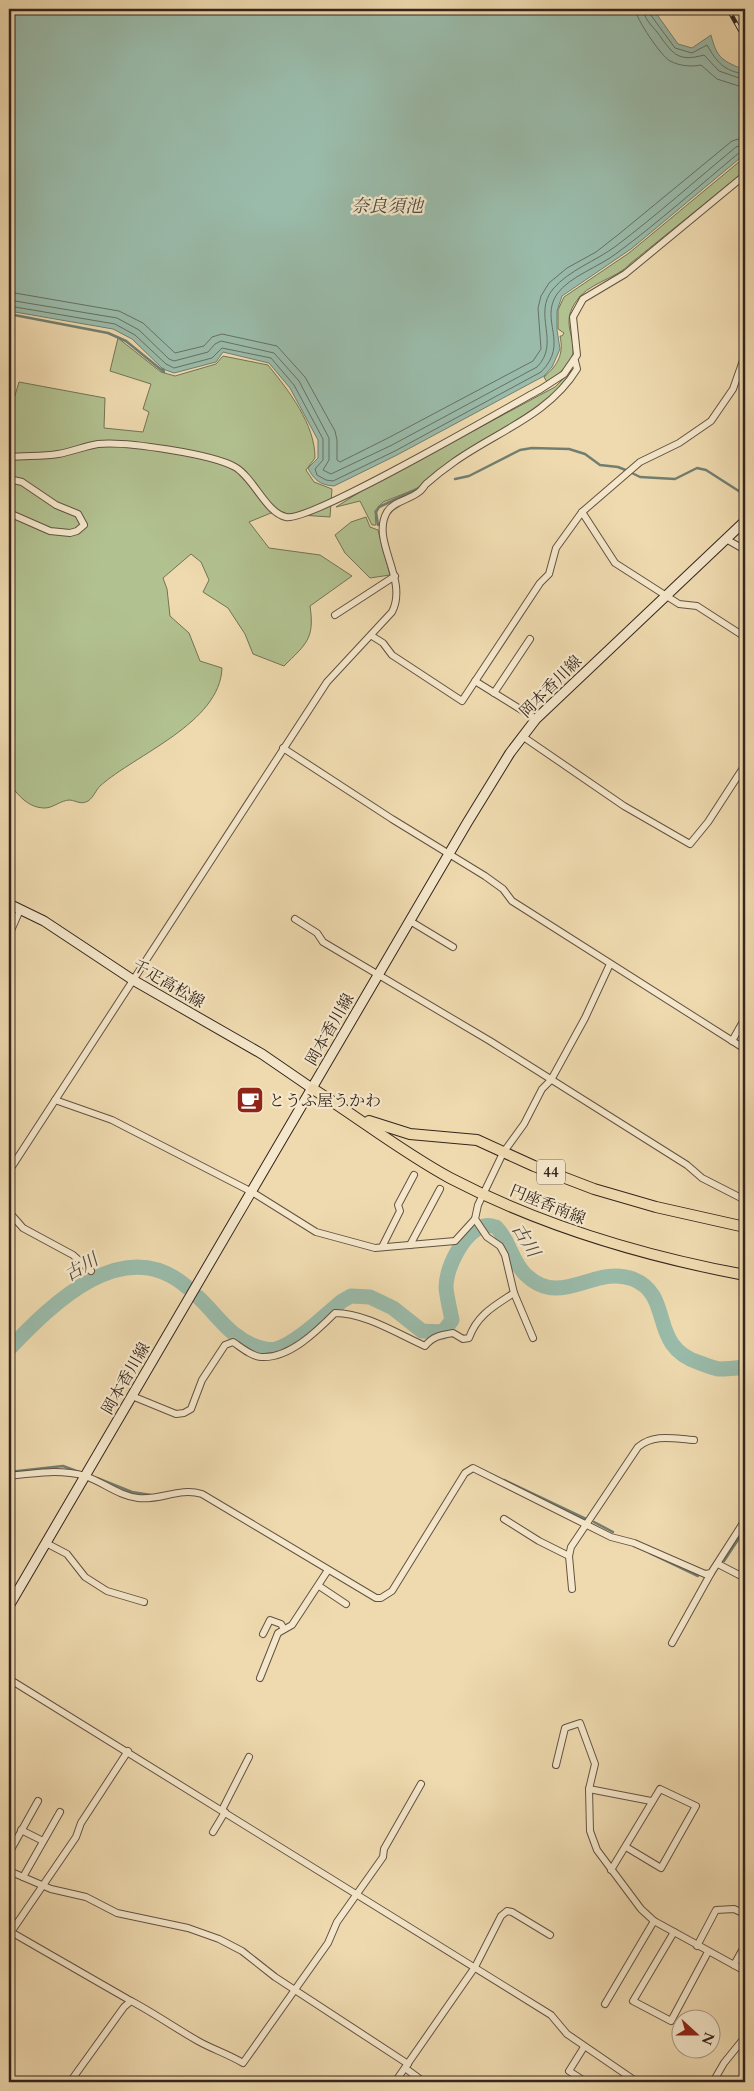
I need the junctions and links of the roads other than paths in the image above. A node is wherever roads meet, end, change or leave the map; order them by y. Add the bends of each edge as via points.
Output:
1 (745, 175) edge
2 (745, 355) edge
3 (575, 361) junction
4 (9, 457) edge
5 (9, 479) edge
6 (582, 512) junction
7 (9, 513) edge
8 (745, 521) edge
9 (726, 539) junction
10 (745, 550) edge
11 (395, 576) junction
12 (667, 595) junction
13 (335, 615) dead end
14 (372, 636) junction
15 (745, 637) edge
16 (530, 638) dead end
17 (475, 681) junction
18 (494, 693) junction
19 (536, 719) junction
20 (522, 736) junction
21 (284, 748) junction
22 (745, 765) edge
23 (449, 855) junction
24 (9, 904) edge
25 (20, 910) junction
26 (295, 919) dead end
27 (410, 921) junction
28 (9, 935) edge
29 (453, 947) dead end
30 (610, 964) junction
31 (378, 974) junction
32 (133, 980) junction
33 (745, 1018) edge
34 (732, 1041) junction
35 (745, 1049) edge
36 (550, 1080) junction
37 (313, 1089) junction
38 (55, 1100) junction
39 (358, 1117) junction
40 (503, 1153) junction
41 (9, 1171) edge
42 (414, 1175) dead end
43 (440, 1189) dead end
44 (252, 1192) junction
45 (483, 1193) junction
46 (745, 1200) edge
47 (9, 1212) edge
48 (477, 1221) junction
49 (745, 1227) edge
50 (410, 1245) junction
51 (382, 1247) junction
52 (91, 1271) dead end
53 (745, 1275) edge
54 (514, 1293) junction
55 (533, 1338) dead end
56 (132, 1396) junction
57 (694, 1440) dead end
58 (9, 1476) edge
59 (85, 1476) junction
60 (504, 1519) dead end
61 (745, 1520) edge
62 (586, 1524) junction
63 (46, 1543) junction
64 (569, 1556) junction
65 (718, 1564) junction
66 (328, 1570) junction
67 (711, 1573) junction
68 (745, 1578) edge
69 (319, 1586) junction
70 (572, 1588) dead end
71 (144, 1602) dead end
72 (346, 1604) dead end
73 (9, 1606) edge
74 (284, 1629) junction
75 (263, 1634) dead end
76 (672, 1643) dead end
77 (260, 1678) dead end
78 (9, 1679) edge
79 (128, 1751) junction
80 (248, 1757) dead end
81 (556, 1765) dead end
82 (422, 1784) dead end
83 (589, 1790) junction
84 (38, 1801) dead end
85 (651, 1801) junction
86 (223, 1811) junction
87 (60, 1812) dead end
88 (21, 1830) junction
89 (213, 1832) dead end
90 (44, 1841) junction
91 (626, 1847) junction
92 (9, 1852) edge
93 (9, 1870) edge
94 (611, 1870) junction
95 (23, 1877) junction
96 (42, 1885) junction
97 (357, 1895) junction
98 (745, 1914) edge
99 (654, 1920) junction
100 (674, 1932) junction
101 (10, 1934) edge
102 (550, 1934) dead end
103 (745, 1945) edge
104 (697, 1946) junction
105 (708, 1952) junction
106 (734, 1965) junction
107 (475, 1967) junction
108 (745, 1971) edge
109 (294, 1990) junction
110 (131, 2001) junction
111 (605, 2004) dead end
112 (745, 2037) edge
113 (584, 2047) junction
114 (406, 2066) junction
115 (632, 2081) edge
116 (70, 2082) edge
117 (395, 2082) edge
118 (424, 2082) edge
119 (586, 2082) edge
120 (713, 2082) edge

1 - 3 street via 625,274 583,299 573,317
2 - 6 street via 734,390 711,421 679,443 640,462
3 - 4 street via 564,374 541,389 346,496 299,517 285,517 275,512 248,477 236,468 221,461 163,449 99,444 58,454
3 - 11 street via 577,369 556,398 454,462 419,492 389,510 382,531
5 - 7 street via 22,482 56,505 78,514 84,524 77,531 58,532
6 - 12 street via 615,563
6 - 17 street via 556,548 549,574
8 - 9 main road, 岡本香川線
9 - 10 street
9 - 12 main road, 岡本香川線
11 - 13 street
11 - 14 street via 396,605
12 - 15 street via 679,604 705,610
12 - 19 main road, 岡本香川線
14 - 17 street via 383,643 392,655 462,701
14 - 21 street via 327,682
16 - 18 street
17 - 18 street
18 - 19 street
19 - 20 main road, 岡本香川線
20 - 22 street via 624,806 690,844
20 - 23 main road, 岡本香川線
21 - 23 street
21 - 32 street
23 - 27 main road, 岡本香川線
23 - 30 street via 486,876 512,901
24 - 25 main road, 千疋高松線
25 - 28 street
25 - 32 main road, 千疋高松線 via 52,926
26 - 31 street via 317,933 323,942
27 - 29 street
27 - 31 main road, 岡本香川線
30 - 34 street
30 - 36 street via 585,1018
31 - 36 street
31 - 37 main road, 岡本香川線
32 - 37 main road, 千疋高松線 via 262,1054
32 - 38 street
33 - 34 street
34 - 35 street
36 - 40 street
36 - 46 street via 702,1178
37 - 39 main road, 円座香南線 / 44
37 - 44 main road, 岡本香川線
38 - 41 street
38 - 44 street via 112,1120
39 - 40 main road, 円座香南線 / 44 via 410,1134 477,1140
39 - 45 main road, 円座香南線 / 44 via 410,1154
40 - 45 street
40 - 49 main road, 円座香南線 / 44 via 594,1189
42 - 51 street
43 - 50 street
44 - 51 street via 316,1232 375,1248
44 - 56 main road, 岡本香川線
45 - 48 street
45 - 53 main road, 円座香南線 / 44 via 582,1234 667,1258
47 - 52 street via 23,1228 73,1255
48 - 50 street via 455,1241
48 - 54 street via 505,1255
50 - 51 street
54 - 55 street
54 - 56 street via 486,1311 473,1325 469,1338 463,1339 453,1333 432,1338 425,1346 370,1322 335,1313 279,1355 261,1357 234,1342 225,1345 202,1380 194,1404 184,1413 176,1414
56 - 59 main road, 岡本香川線
57 - 62 street via 646,1440
58 - 59 street via 49,1472
59 - 63 main road, 岡本香川線
59 - 66 street via 138,1498 182,1491 202,1494
60 - 64 street
61 - 65 street
62 - 64 street
62 - 66 street via 473,1468 465,1473 386,1596 372,1597
62 - 67 street via 705,1574
63 - 71 street via 67,1554 84,1577 116,1595 131,1596
63 - 73 main road, 岡本香川線
64 - 70 street
65 - 67 street
65 - 68 street
66 - 69 street
67 - 76 street
69 - 72 street
69 - 74 street via 292,1625
74 - 75 street via 281,1624 270,1620
74 - 77 street via 275,1638
78 - 79 street
79 - 86 street
79 - 96 street via 81,1823 76,1837
80 - 86 street
81 - 83 street via 565,1728 580,1723 595,1764
82 - 97 street via 384,1848 383,1857
83 - 85 street
83 - 94 street via 592,1839
84 - 88 street
85 - 91 street
85 - 91 street via 660,1788 696,1806 660,1868
86 - 89 street
86 - 97 street
87 - 90 street
88 - 90 street
88 - 92 street
90 - 95 street
91 - 94 street
93 - 95 street
94 - 99 street via 641,1909
95 - 96 street
96 - 101 street
96 - 109 street via 86,1897 117,1912 219,1938
97 - 107 street
97 - 109 street
98 - 104 street via 734,1909 716,1910
99 - 100 street
99 - 111 street
100 - 104 street
100 - 105 street via 633,2002 671,2022
101 - 110 street
102 - 107 street via 507,1911 501,1916
103 - 106 street
104 - 105 street
105 - 106 street
106 - 108 street
107 - 113 street via 551,2015 567,2034
107 - 114 street
109 - 110 street via 243,2063 226,2052 198,2042
109 - 114 street
110 - 116 street
112 - 120 street
113 - 115 street
113 - 119 street via 569,2071
114 - 117 street
114 - 118 street

